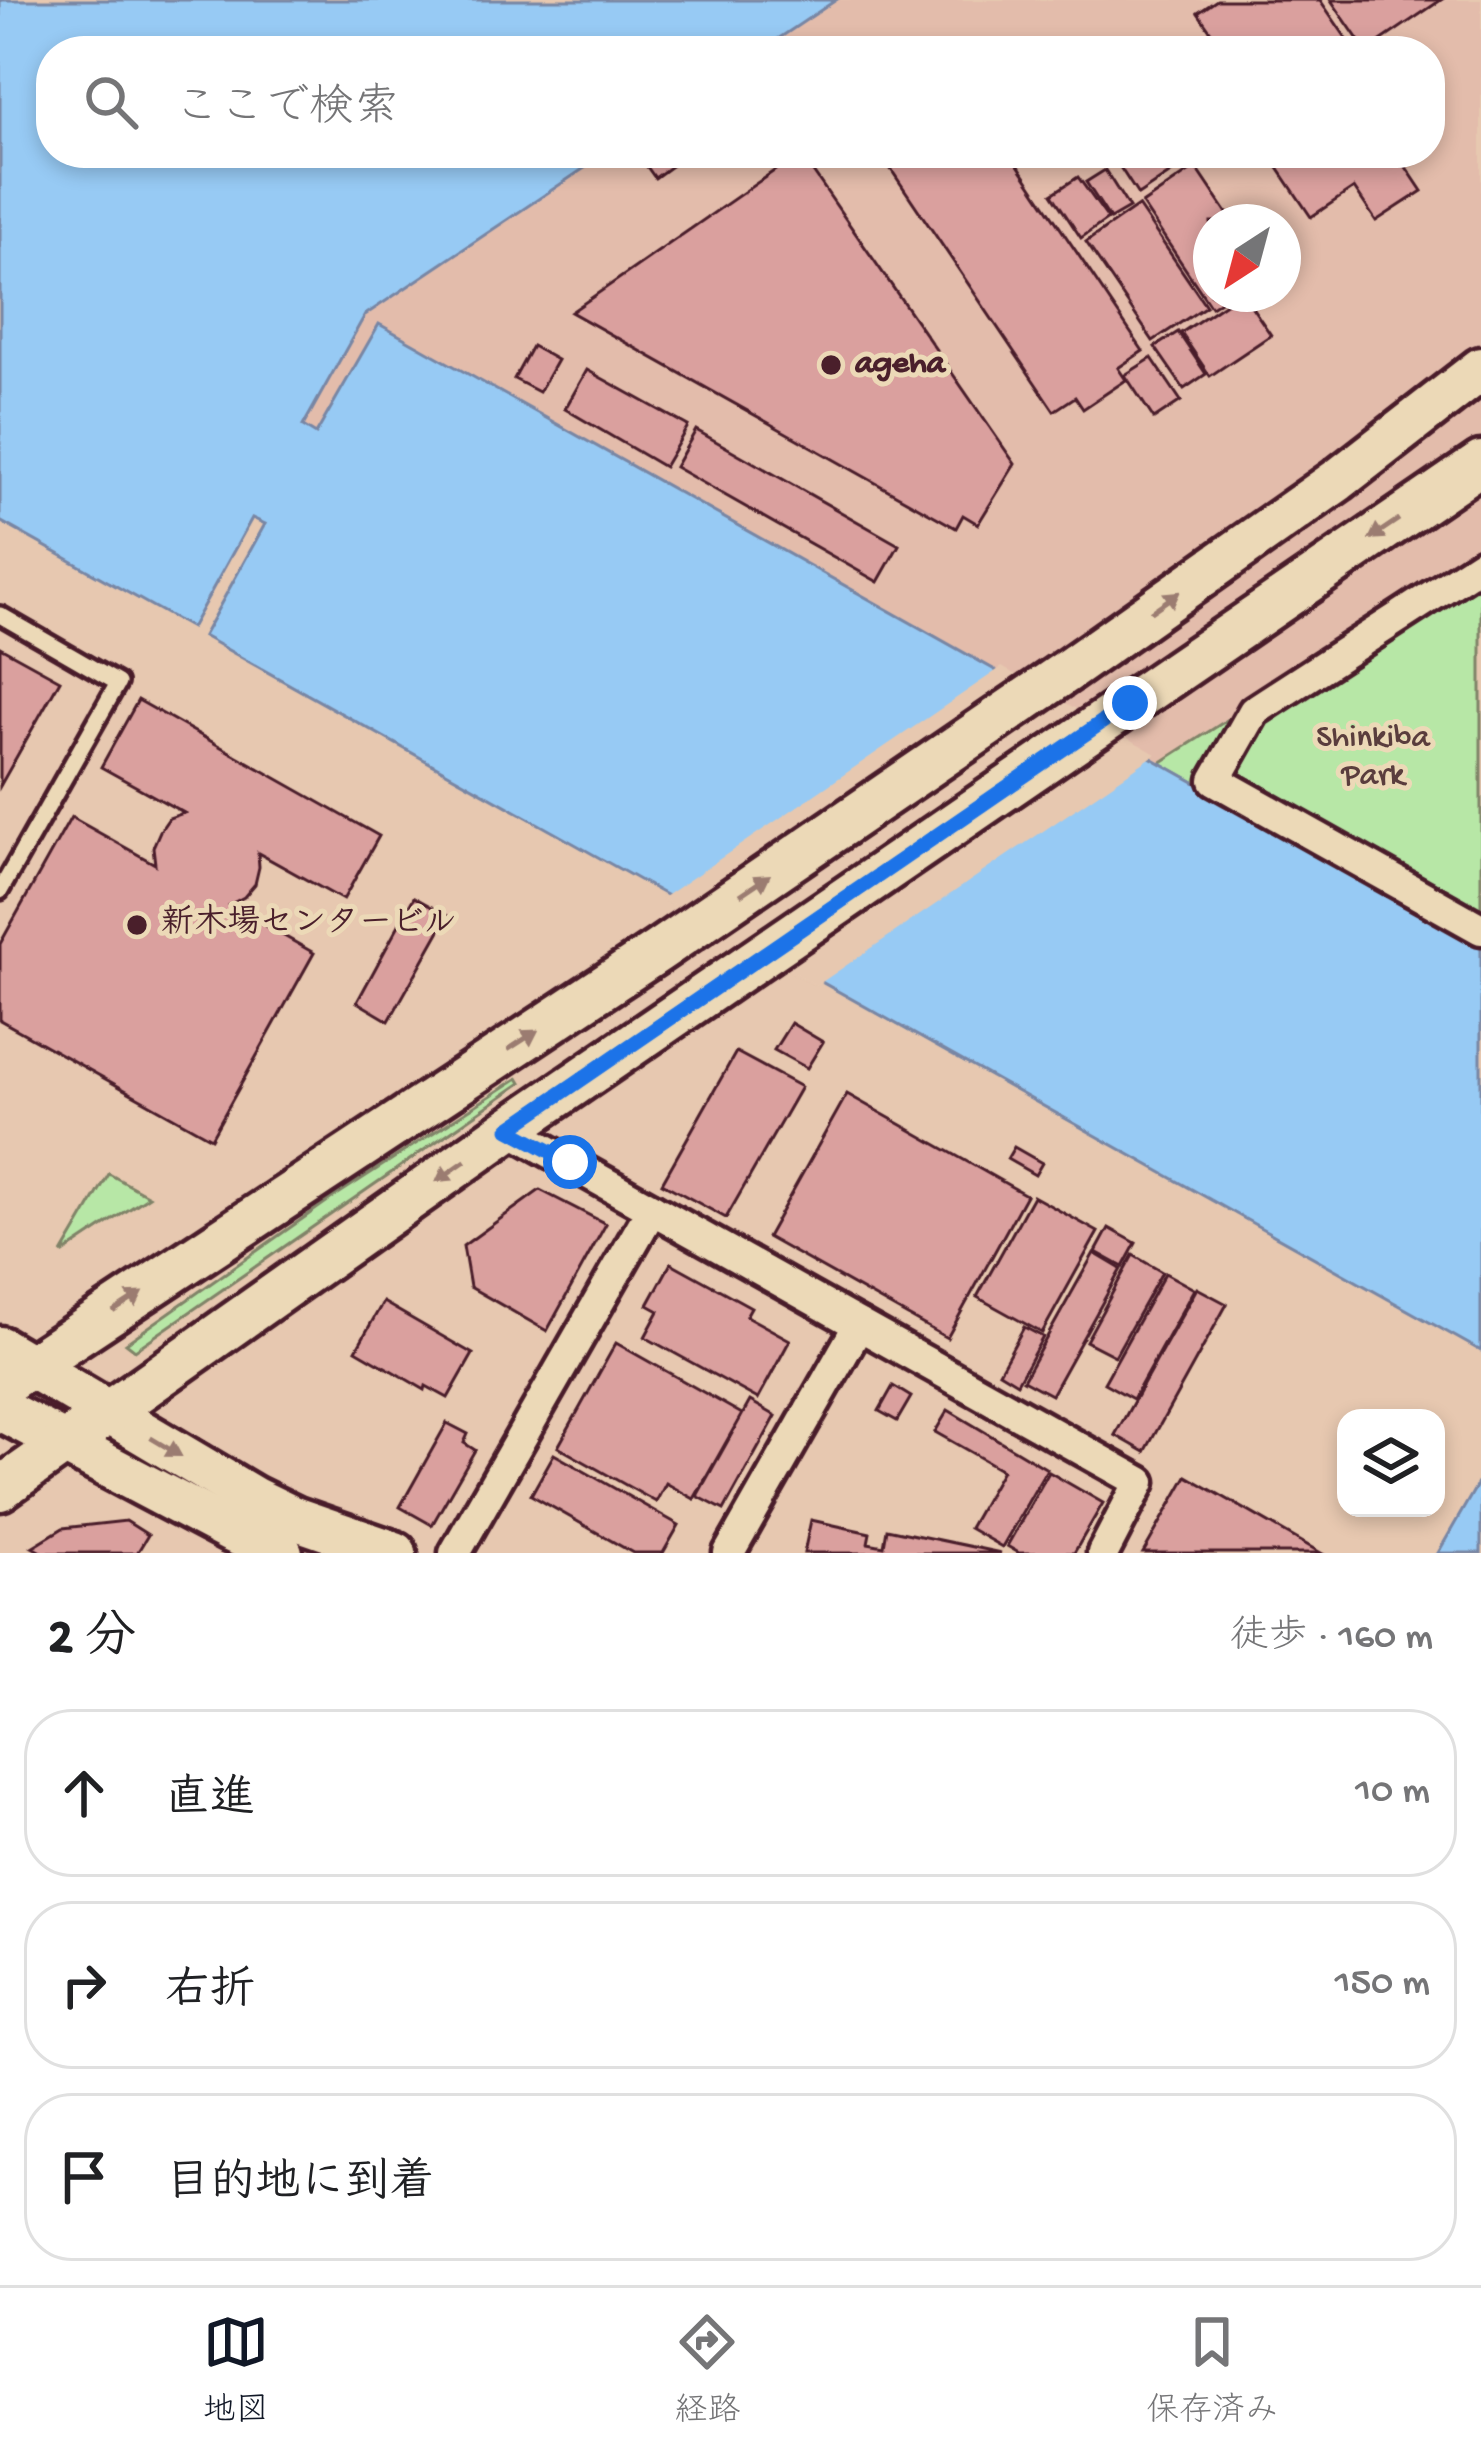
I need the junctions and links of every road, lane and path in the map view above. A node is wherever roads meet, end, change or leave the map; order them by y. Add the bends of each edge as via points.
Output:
1 (1481, 369) edge
2 (1481, 464) edge
3 (1481, 564) edge
4 (0, 615) edge
5 (0, 891) edge
6 (1481, 929) edge
7 (509, 1129) junction
8 (652, 1209) junction
9 (860, 1324) junction
10 (10, 1367) edge
11 (0, 1409) edge
12 (108, 1413) junction
13 (64, 1444) junction
14 (0, 1489) edge
15 (280, 1553) edge
16 (395, 1553) edge
17 (455, 1553) edge
18 (729, 1553) edge
19 (1102, 1553) edge

10 -> 1 street via 658,951 1338,480
2 -> 7 street
3 - 6 street via 1254,711 1215,780
4 - 5 lane via 118,682
7 - 8 street
7 -> 12 street
8 - 9 street
8 - 17 street
9 - 18 street
9 - 19 street via 1140,1482
10 - 12 street
11 - 13 street
12 - 13 street
12 -> 16 street via 253,1498
13 - 14 street
13 - 15 street

